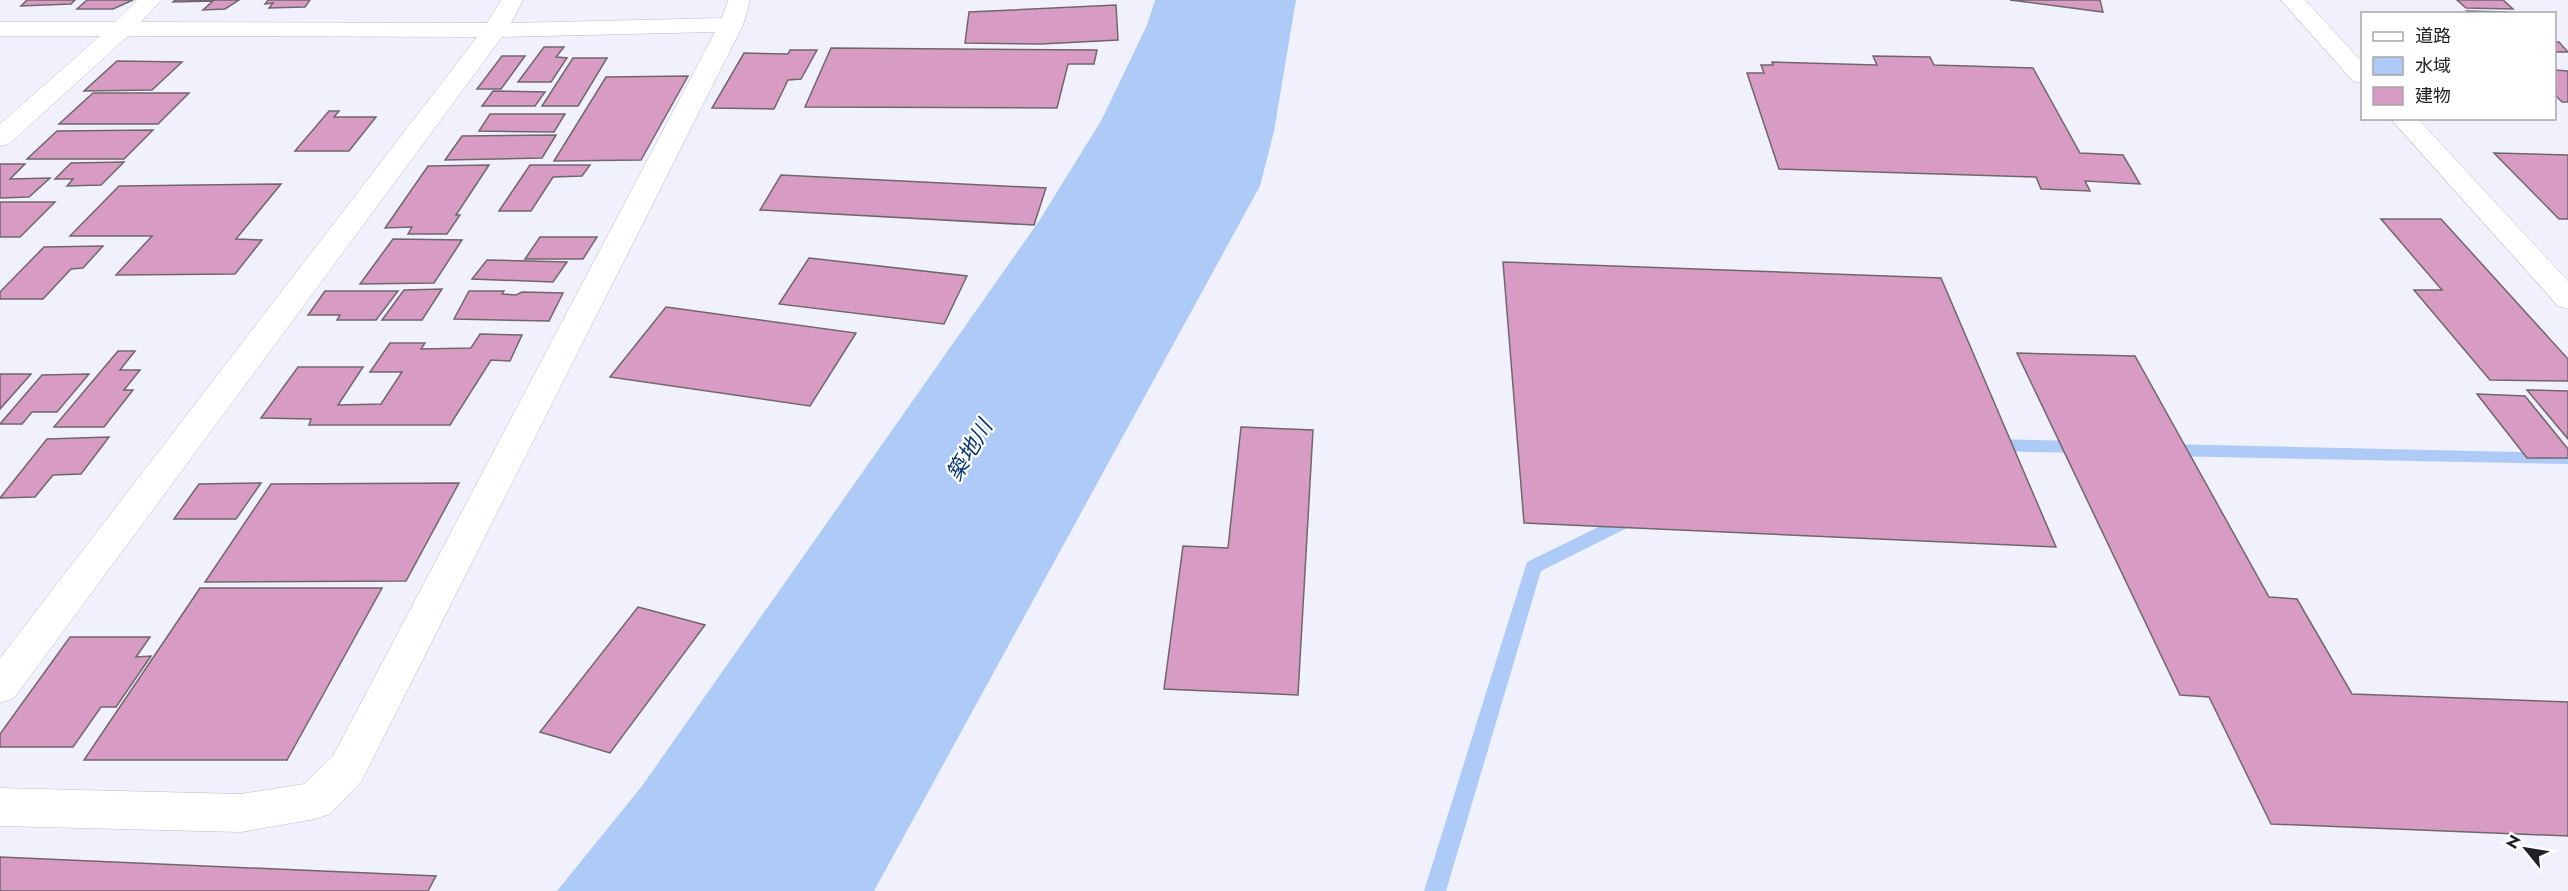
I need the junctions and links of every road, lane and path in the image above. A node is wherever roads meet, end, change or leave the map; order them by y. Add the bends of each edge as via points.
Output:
1 (150, 0) edge
2 (512, 0) edge
3 (2292, 0) edge
4 (735, 12) edge
5 (0, 29) edge
6 (121, 30) junction
7 (495, 30) junction
8 (2361, 75) edge
9 (2404, 120) edge
10 (0, 138) edge
11 (2568, 299) edge
12 (0, 687) edge
13 (0, 807) edge

1 - 6 street
2 - 7 street
3 - 8 street
4 - 7 street
4 - 13 street via 347,769 315,801 241,813
5 - 6 street
6 - 7 street
6 - 10 street
7 - 12 street
9 - 11 street

